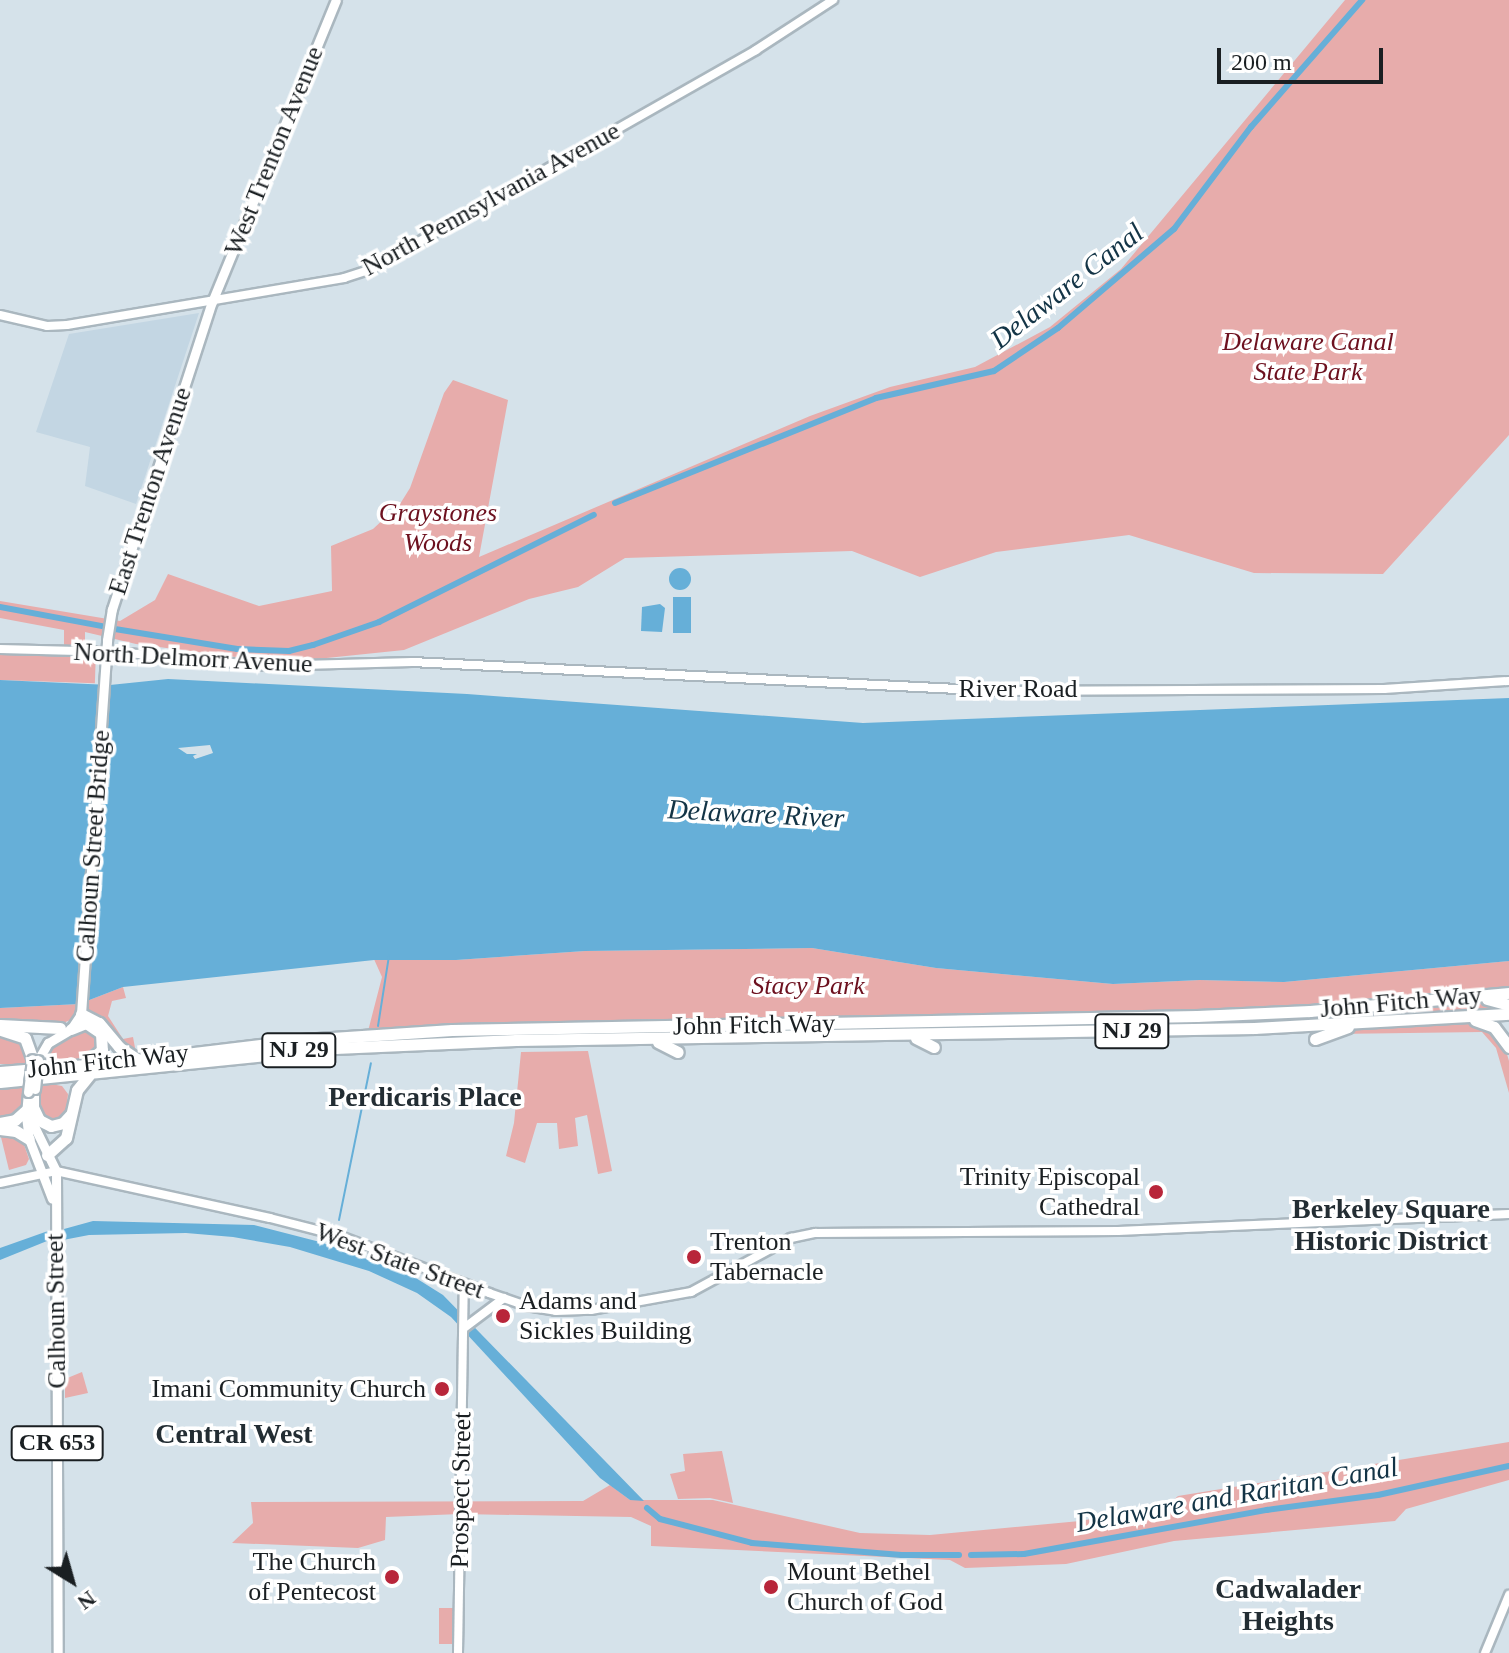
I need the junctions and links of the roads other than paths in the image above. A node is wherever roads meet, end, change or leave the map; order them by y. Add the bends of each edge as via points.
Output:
1 (336, 0) edge
2 (833, 0) edge
3 (212, 302) junction
4 (0, 315) edge
5 (0, 649) edge
6 (106, 652) junction
7 (527, 667) joint
8 (1509, 681) edge
9 (105, 685) joint
10 (1509, 993) edge
11 (1423, 1000) junction
12 (1509, 1005) edge
13 (81, 1013) junction
14 (1509, 1014) edge
15 (1459, 1017) junction
16 (1361, 1022) junction
17 (0, 1027) edge
18 (66, 1028) junction
19 (904, 1036) junction
20 (650, 1039) junction
21 (1315, 1039) dead end
22 (934, 1047) dead end
23 (1509, 1047) edge
24 (678, 1052) dead end
25 (34, 1059) junction
26 (138, 1059) junction
27 (86, 1070) junction
28 (0, 1072) edge
29 (52, 1078) junction
30 (0, 1082) edge
31 (74, 1100) junction
32 (30, 1109) junction
33 (71, 1113) junction
34 (0, 1126) edge
35 (29, 1139) junction
36 (47, 1155) junction
37 (56, 1171) junction
38 (42, 1172) junction
39 (0, 1183) edge
40 (55, 1210) junction
41 (1509, 1214) edge
42 (464, 1284) junction
43 (504, 1298) junction
44 (464, 1329) junction
45 (1509, 1595) edge
46 (58, 1653) edge
47 (458, 1653) edge
48 (1485, 1653) edge

1 - 3 main road, West Trenton Avenue
2 - 3 main road, North Pennsylvania Avenue via 381,265 344,278
3 - 4 main road, North Pennsylvania Avenue via 58,326
3 - 6 main road, East Trenton Avenue via 111,616
5 - 6 main road, North Delmorr Avenue
6 - 7 main road, North Delmorr Avenue via 278,666
6 - 9 main road, East Trenton Avenue
7 - 8 main road, River Road via 1009,691 1395,689
9 - 13 main road, Calhoun Street Bridge
10 - 11 highway, John Fitch Way / NJ 29
11 - 12 highway via 1484,998
11 - 26 highway, John Fitch Way / NJ 29 via 1197,1016 515,1027 302,1040
13 - 18 main road
13 - 26 highway
14 - 15 highway, John Fitch Way / NJ 29
15 - 16 highway, John Fitch Way / NJ 29
15 - 23 highway via 1490,1024
16 - 19 highway, John Fitch Way / NJ 29
16 - 21 highway
17 - 18 highway
17 - 25 highway via 25,1038
18 - 25 main road
18 - 27 highway via 98,1028 103,1039
19 - 20 highway, John Fitch Way / NJ 29
19 - 22 highway
20 - 24 highway
20 - 27 highway, John Fitch Way / NJ 29 via 335,1048
25 - 32 main road, Calhoun Street, bridge
26 - 27 highway, John Fitch Way / NJ 29
27 - 28 highway, John Fitch Way / NJ 29
27 - 29 highway, John Fitch Way / NJ 29
27 - 31 highway
29 - 30 highway, John Fitch Way / NJ 29
29 - 31 highway via 66,1085
31 - 33 highway
32 - 33 highway via 51,1126 63,1123
32 - 34 highway
32 - 35 main road, Calhoun Street
32 - 36 main road, Calhoun Street
33 - 36 highway via 66,1138
34 - 35 highway
35 - 38 main road, Calhoun Street
36 - 37 main road, Calhoun Street
37 - 38 main road, West State Street
37 - 40 main road, Calhoun Street
37 - 42 main road, West State Street via 315,1229
38 - 39 main road, West State Street
38 - 40 main road, Calhoun Street
40 - 46 main road, Calhoun Street / CR 653
41 - 43 main road, West State Street via 1118,1231 815,1233 791,1238 681,1295 566,1311 536,1309
42 - 43 main road, West State Street
42 - 44 main road, Prospect Street
43 - 44 main road
44 - 47 main road, Prospect Street
45 - 48 main road

